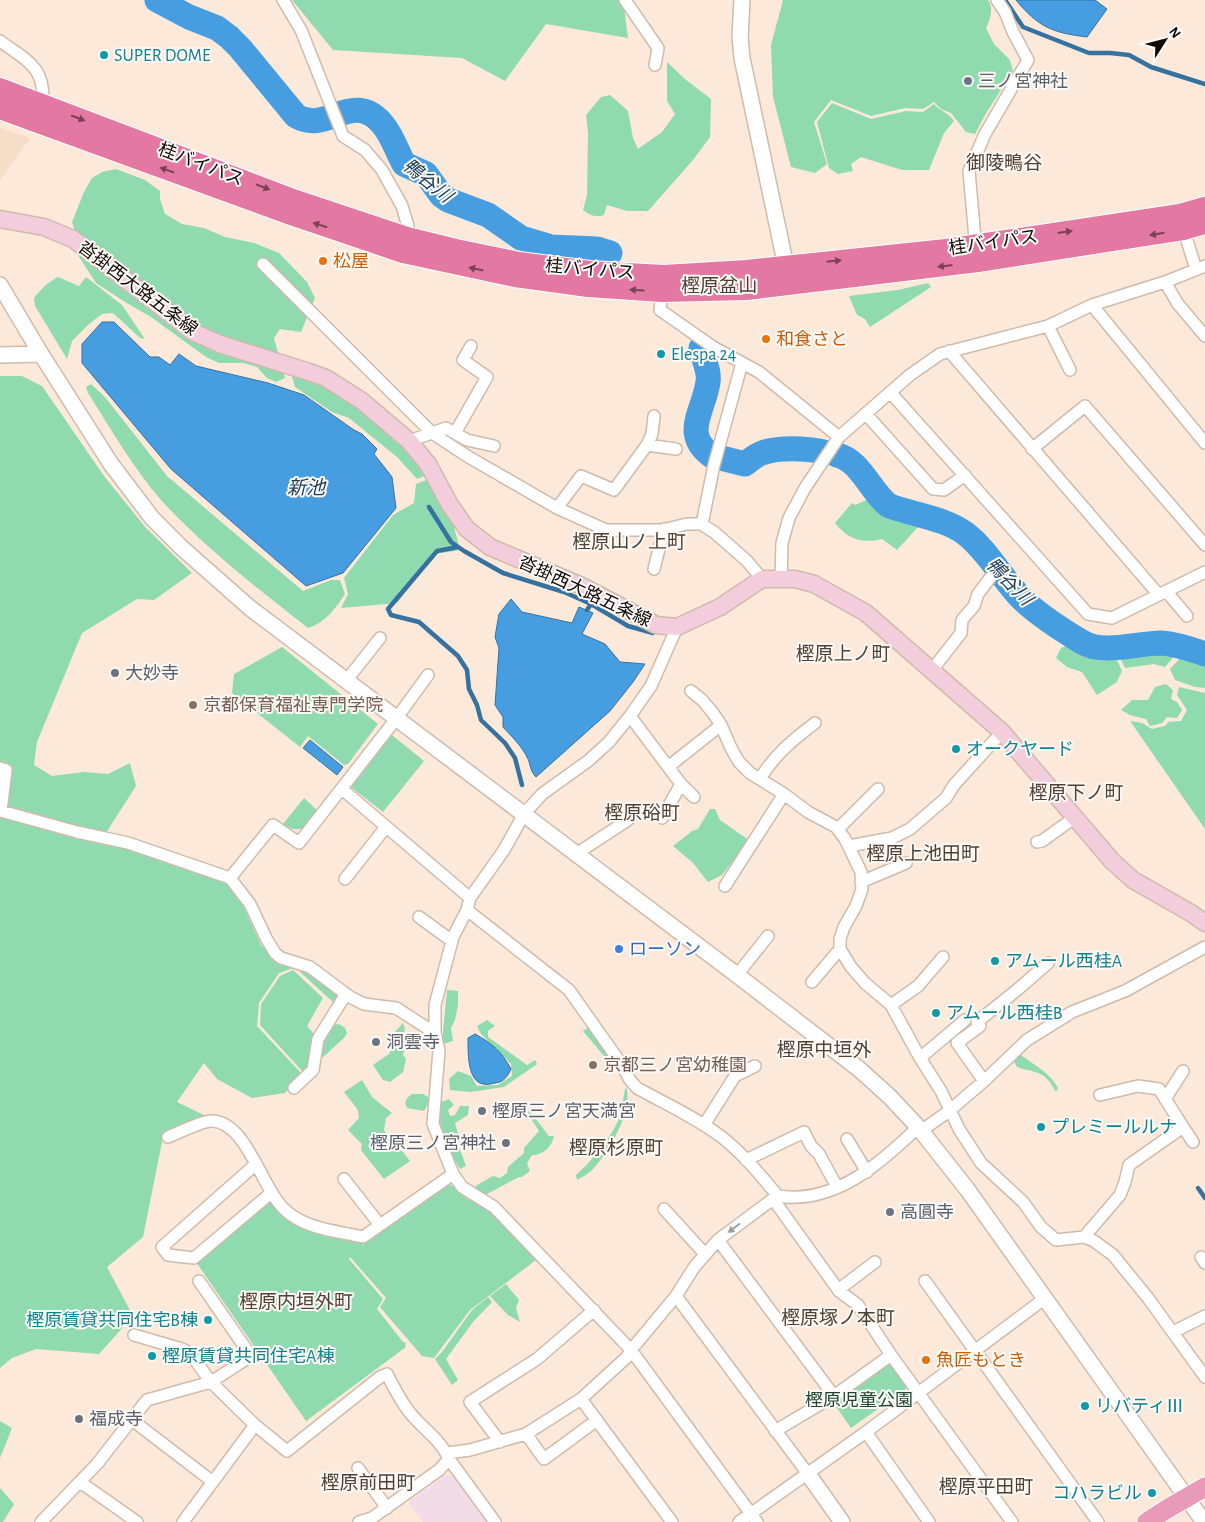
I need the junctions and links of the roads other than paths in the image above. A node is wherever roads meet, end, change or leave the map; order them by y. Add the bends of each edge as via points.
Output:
1 (284, 0) edge
2 (625, 0) edge
3 (742, 0) edge
4 (997, 0) edge
5 (0, 41) edge
6 (655, 65) dead end
7 (0, 88) edge
8 (43, 104) junction
9 (0, 109) edge
10 (1205, 208) edge
11 (0, 219) edge
12 (1182, 222) junction
13 (1205, 224) edge
14 (405, 245) junction
15 (977, 254) junction
16 (263, 264) dead end
17 (786, 265) junction
18 (1201, 267) edge
19 (1164, 282) junction
20 (0, 285) edge
21 (790, 285) junction
22 (662, 292) junction
23 (1092, 305) junction
24 (1048, 326) junction
25 (1205, 336) edge
26 (471, 346) dead end
27 (949, 352) junction
28 (40, 354) junction
29 (0, 355) edge
30 (742, 363) junction
31 (1070, 370) dead end
32 (890, 392) junction
33 (866, 414) junction
34 (654, 416) dead end
35 (432, 433) junction
36 (455, 433) junction
37 (839, 437) junction
38 (410, 441) junction
39 (1205, 443) edge
40 (647, 445) junction
41 (494, 446) dead end
42 (676, 449) dead end
43 (1032, 449) junction
44 (965, 475) junction
45 (557, 508) junction
46 (702, 524) junction
47 (664, 529) junction
48 (1205, 545) edge
49 (654, 569) dead end
50 (1205, 572) edge
51 (990, 578) dead end
52 (762, 579) junction
53 (781, 579) junction
54 (1163, 593) junction
55 (1187, 616) dead end
56 (677, 627) junction
57 (380, 638) dead end
58 (932, 670) junction
59 (428, 675) dead end
60 (346, 681) junction
61 (691, 691) dead end
62 (630, 716) junction
63 (396, 719) junction
64 (816, 723) dead end
65 (721, 725) junction
66 (1002, 732) junction
67 (668, 767) junction
68 (0, 768) edge
69 (760, 779) junction
70 (681, 784) junction
71 (342, 789) junction
72 (878, 789) dead end
73 (784, 794) junction
74 (694, 797) dead end
75 (524, 814) junction
76 (662, 818) dead end
77 (1074, 818) junction
78 (628, 820) dead end
79 (386, 827) junction
80 (838, 829) junction
81 (1037, 842) dead end
82 (848, 846) junction
83 (576, 854) junction
84 (906, 863) dead end
85 (230, 878) junction
86 (345, 879) dead end
87 (861, 882) junction
88 (725, 886) dead end
89 (470, 898) junction
90 (467, 910) junction
91 (419, 917) dead end
92 (1205, 923) edge
93 (768, 936) dead end
94 (452, 941) junction
95 (1205, 947) edge
96 (840, 949) junction
97 (943, 957) dead end
98 (1048, 963) dead end
99 (737, 975) junction
100 (812, 982) dead end
101 (346, 994) junction
102 (891, 1005) junction
103 (966, 1020) dead end
104 (436, 1033) junction
105 (920, 1058) junction
106 (1183, 1071) dead end
107 (752, 1072) dead end
108 (984, 1081) junction
109 (294, 1088) dead end
110 (1100, 1095) dead end
111 (1165, 1099) junction
112 (949, 1111) junction
113 (704, 1125) junction
114 (1183, 1127) junction
115 (920, 1129) junction
116 (168, 1138) dead end
117 (847, 1139) dead end
118 (1193, 1142) dead end
119 (746, 1160) junction
120 (255, 1165) junction
121 (867, 1172) junction
122 (453, 1174) junction
123 (344, 1179) dead end
124 (837, 1188) junction
125 (271, 1193) junction
126 (776, 1197) junction
127 (664, 1209) dead end
128 (380, 1225) junction
129 (1084, 1237) junction
130 (718, 1240) junction
131 (705, 1254) junction
132 (875, 1262) dead end
133 (199, 1281) dead end
134 (925, 1281) dead end
135 (838, 1290) junction
136 (676, 1296) junction
137 (1044, 1299) junction
138 (594, 1310) junction
139 (1205, 1316) edge
140 (1173, 1332) junction
141 (134, 1335) dead end
142 (631, 1350) junction
143 (976, 1350) junction
144 (891, 1355) junction
145 (1205, 1377) edge
146 (211, 1382) junction
147 (919, 1393) junction
148 (834, 1396) junction
149 (581, 1399) junction
150 (132, 1420) junction
151 (597, 1420) junction
152 (255, 1425) junction
153 (775, 1431) junction
154 (866, 1432) junction
155 (526, 1434) junction
156 (500, 1442) junction
157 (448, 1456) junction
158 (358, 1468) dead end
159 (808, 1474) junction
160 (80, 1482) junction
161 (213, 1482) junction
162 (1205, 1487) edge
163 (1188, 1498) junction
164 (387, 1508) junction
165 (754, 1518) edge
166 (373, 1520) edge
167 (41, 1522) edge
168 (137, 1522) edge
169 (183, 1522) edge
170 (359, 1522) edge
171 (495, 1522) edge
172 (672, 1522) edge
173 (739, 1522) edge
174 (842, 1522) edge
175 (929, 1522) edge
176 (1012, 1522) edge
177 (1098, 1522) edge
178 (1147, 1522) edge
179 (1204, 1522) edge

1 - 14 street via 301,30 343,136 365,150 382,170 402,206 408,226
2 - 6 street via 658,48
3 - 17 street via 742,58
4 - 15 street via 1028,60 985,134 969,171
5 - 8 street via 35,67 40,77
7 - 8 highway, 桂バイパス
8 -> 14 highway, 桂バイパス
14 -> 9 highway, 桂バイパス via 291,215
10 - 12 highway, 桂バイパス
11 - 38 main road, 沓掛西大路五条線 via 44,227 72,239 193,332 220,344 326,378 362,401
12 - 13 highway, 桂バイパス
12 - 15 highway, 桂バイパス
12 - 18 street
14 - 17 highway, 桂バイパス via 456,249 519,262 590,271 664,275
22 -> 14 highway, 桂バイパス via 515,277
17 -> 15 highway, 桂バイパス
15 -> 21 highway, 桂バイパス
16 - 35 street
17 - 21 street
18 - 19 street
19 - 23 street
19 - 25 street
20 - 28 street
21 - 22 highway, 桂バイパス via 746,290
22 - 30 street via 660,310
23 - 24 street
23 - 39 street
24 - 27 street
24 - 31 street
26 - 36 street via 463,360 487,377
27 - 32 street via 936,357
27 - 43 street
28 - 29 street
28 - 60 street via 111,464 152,518 250,608
30 - 37 street via 759,372
30 - 46 street via 714,465
32 - 33 street
32 - 44 street
33 - 37 street
33 - 44 street via 933,489 944,490
34 - 40 street
35 - 36 street via 446,428
35 - 38 street
35 - 45 street
36 - 41 street via 468,440
37 - 53 street via 789,518 782,542
38 - 56 main road, 沓掛西大路五条線 via 428,464 467,529 490,547 582,586 656,625
40 - 42 street
40 - 45 street via 614,490 581,476
43 - 48 street via 1085,406
43 - 54 street
44 - 54 street via 1088,614 1112,618
45 - 47 street via 606,530
46 - 47 street
46 - 52 street via 747,561
47 - 49 street
50 - 54 street
51 - 58 street via 962,620 960,633
52 - 53 main road
52 - 56 main road via 720,607
53 - 58 main road via 814,584 866,613
54 - 55 street
56 - 62 street via 650,686
57 - 60 street
58 - 66 main road
59 - 63 street
60 - 63 street
61 - 65 street
62 - 67 street
62 - 75 street via 609,742 542,794
63 - 71 street
63 - 75 street
64 - 69 street via 787,744
65 - 67 street
65 - 69 street via 739,762
66 - 77 main road
66 - 82 street via 946,798 910,829 892,838
67 - 70 street
68 - 85 street via 6,770 1,811 128,843
69 - 73 street
70 - 74 street
70 - 76 street
71 - 79 street
71 - 85 street via 299,843 273,825
72 - 80 street
73 - 80 street
73 - 88 street
75 - 83 street
75 - 89 street via 504,850
77 - 81 street
77 - 92 main road via 1133,880
78 - 83 street
79 - 86 street
79 - 89 street
80 - 82 street
82 - 87 street via 861,872
83 - 99 street
84 - 87 street
85 - 101 street via 250,904 266,938 280,958 310,967
87 - 96 street via 862,889 844,927
89 - 90 street
90 - 94 street
90 - 113 street via 568,990 637,1088
91 - 94 street
93 - 99 street
94 - 104 street via 435,1005
95 - 108 street via 1125,991 1072,1012 1027,1040
96 - 100 street
96 - 102 street via 865,983
97 - 102 street via 918,986
98 - 108 street via 977,1022 980,1026 957,1043
99 - 115 street via 858,1069
101 - 104 street via 364,1004 396,1008
101 - 109 street via 318,1039 313,1070
102 - 105 street
103 - 105 street
104 - 122 street via 439,1051 433,1124
105 - 112 street via 941,1091
106 - 111 street
107 - 113 street via 736,1076
108 - 112 street
110 - 111 street via 1138,1086 1159,1089
111 - 114 street
112 - 115 street
112 - 129 street via 982,1163 1023,1202 1042,1227 1056,1240
113 - 119 street
114 - 118 street
114 - 129 street via 1129,1165 1120,1195
115 - 121 street
115 - 137 street
116 - 120 street via 209,1120 225,1123 239,1136
117 - 121 street
119 - 124 street via 804,1132 811,1146 820,1154
119 - 126 street
120 - 125 street
120 - 125 street via 162,1247 168,1255 194,1258
121 - 124 street
122 - 128 street
122 - 138 street via 462,1187 494,1207
123 - 128 street
124 - 126 street via 792,1199
125 - 128 street via 285,1211 306,1223 363,1237
126 -> 130 street
126 - 135 street
127 - 131 street
129 - 140 street via 1113,1256
130 - 131 street
130 - 148 street
131 - 136 street
132 - 135 street
133 - 146 street via 251,1356
134 - 143 street
135 - 144 street via 858,1305
136 - 142 street
136 - 153 street
137 - 143 street
137 - 163 street
138 - 142 street
138 - 156 street via 537,1359 470,1402
139 - 140 street
140 - 145 street
141 - 146 street via 190,1353
142 - 149 street
142 - 165 street
143 - 147 street
143 - 177 street
144 - 147 street
144 - 148 street
146 - 150 street via 147,1400
146 - 152 street
147 - 154 street
147 - 176 street
148 - 153 street
149 - 151 street
149 - 155 street
150 - 160 street
150 - 161 street
151 - 155 street via 544,1459
151 - 172 street
152 - 157 street via 287,1451 387,1374 400,1399
152 - 161 street
153 - 159 street
154 - 159 street
154 - 175 street
155 - 156 street
156 - 157 street
157 - 164 street via 439,1470
157 - 171 street
158 - 164 street
159 - 165 street
159 - 174 street
160 - 167 street
160 - 168 street
161 - 169 street
162 - 163 main road
163 - 178 main road
163 - 179 street
164 - 166 street
165 - 173 street
166 - 170 street

